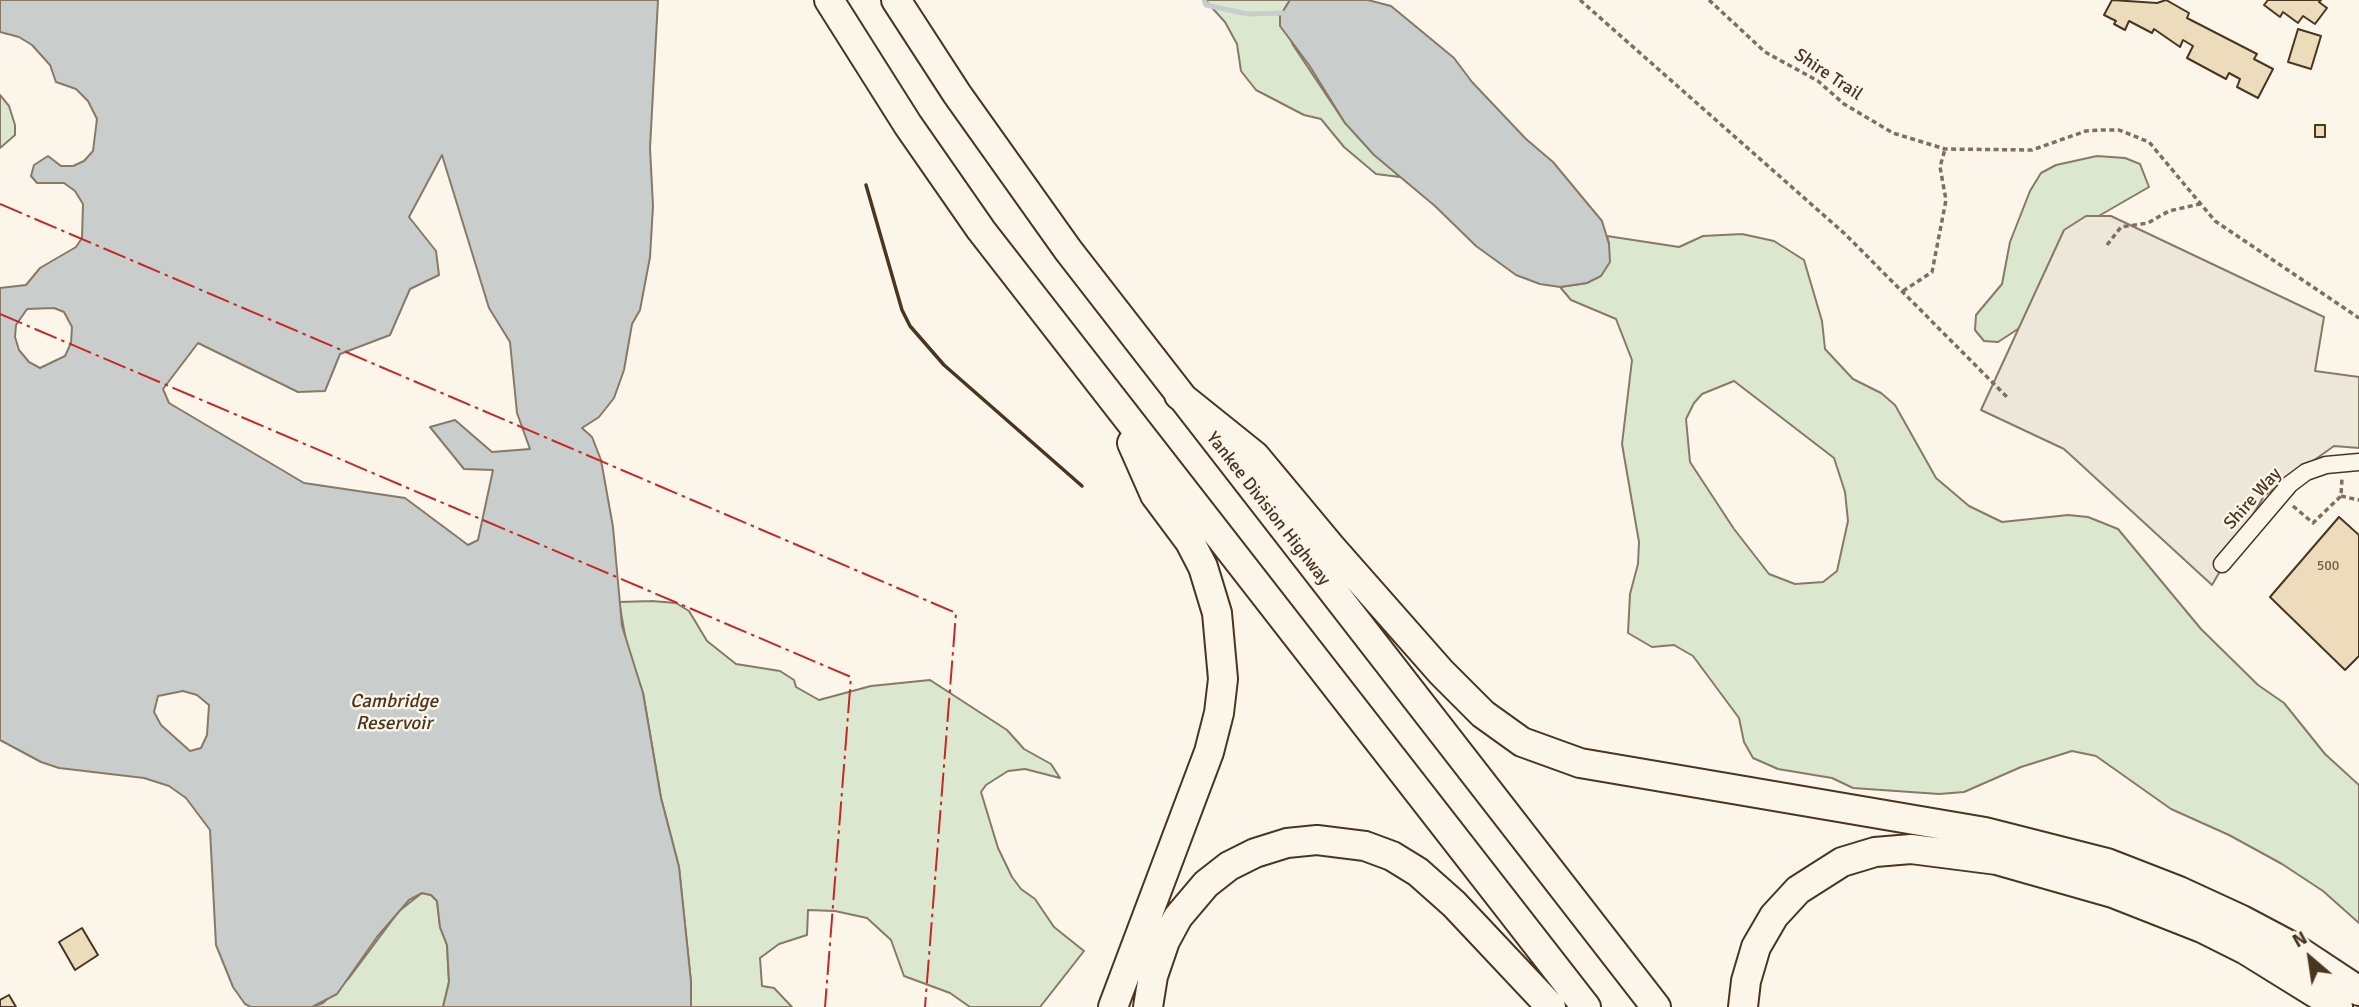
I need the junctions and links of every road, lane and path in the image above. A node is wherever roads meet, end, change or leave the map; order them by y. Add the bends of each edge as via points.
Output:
1 (829, 0) edge
2 (896, 0) edge
3 (1580, 0) edge
4 (1709, 0) edge
5 (1945, 149) junction
6 (2200, 204) junction
7 (2107, 245) dead end
8 (1903, 292) junction
9 (2359, 318) edge
10 (1179, 395) junction
11 (2008, 398) dead end
12 (1116, 405) junction
13 (2359, 462) edge
14 (2342, 473) dead end
15 (2341, 496) junction
16 (2359, 500) edge
17 (2289, 503) dead end
18 (2222, 564) dead end
19 (2359, 991) edge
20 (1113, 1007) edge
21 (1148, 1007) edge
22 (1551, 1007) edge
23 (1586, 1007) edge
24 (1656, 1007) edge
25 (1743, 1007) edge
26 (2338, 1007) edge

1 - 12 highway via 959,199
2 - 10 highway, Yankee Division Highway via 1030,198
3 - 8 path via 1799,192
4 - 5 path, Shire Trail via 1765,52 1818,81 1844,104 1893,133
5 - 6 path, Shire Trail via 2032,150 2087,131 2119,130 2149,142
5 - 8 path via 1940,167 1946,200 1932,272
6 - 7 path via 2169,211 2148,223 2121,227
6 - 9 path, Shire Trail via 2237,239
8 - 11 path
10 - 19 highway via 1255,456 1441,672 1483,714 1522,742 1580,763 1985,832 2107,863 2242,920
10 - 24 highway, Yankee Division Highway
12 - 20 highway via 1155,495 1203,567 1217,613 1223,679 1209,752
12 - 23 highway
13 - 18 street, Shire Way via 2306,472 2290,484
14 - 15 path
15 - 16 path
15 - 17 path via 2313,523
21 - 22 highway via 1160,951 1195,894 1223,870 1255,853 1317,840 1365,846 1418,872
25 - 26 highway via 1756,947 1774,916 1798,890 1842,862 1875,852 1911,849 1997,860 2113,893 2235,944

